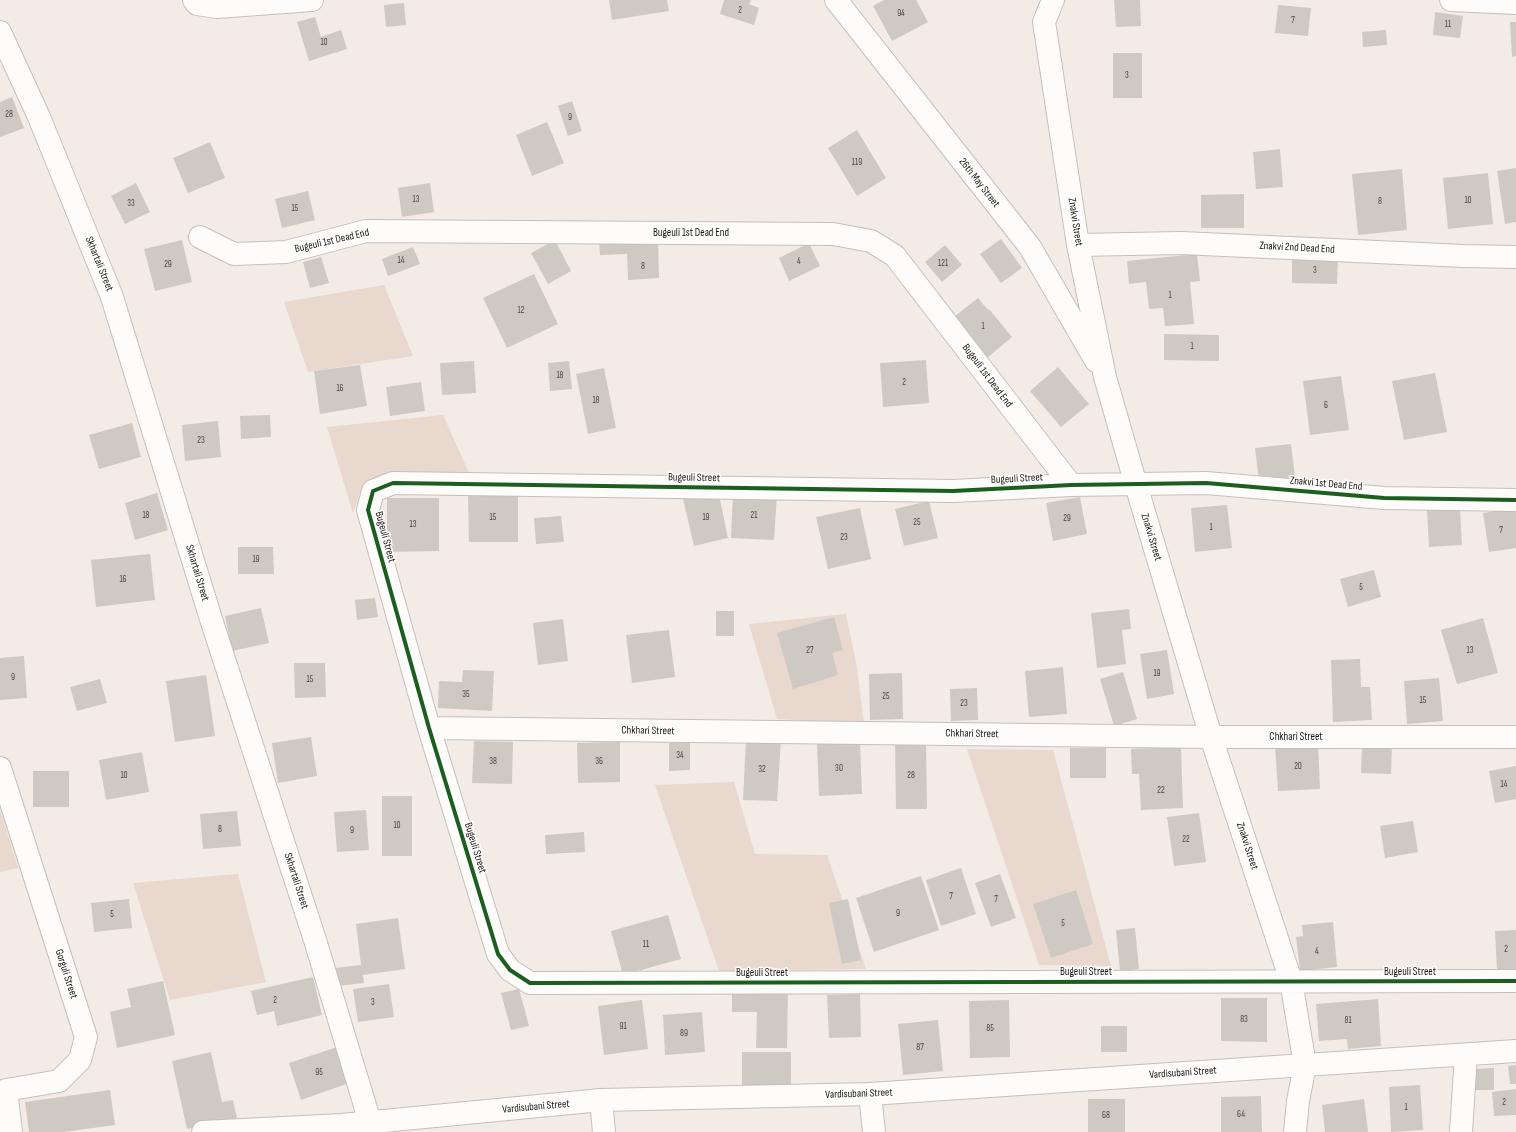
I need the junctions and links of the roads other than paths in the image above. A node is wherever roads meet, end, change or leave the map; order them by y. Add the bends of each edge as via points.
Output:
1 (194, 0) edge
2 (312, 0) edge
3 (836, 0) edge
4 (1052, 0) edge
5 (1451, 0) edge
6 (1516, 3) edge
7 (0, 32) edge
8 (200, 238) dead end
9 (1078, 244) junction
10 (1516, 257) edge
11 (1106, 377) junction
12 (1136, 484) junction
13 (1071, 485) junction
14 (1516, 500) edge
15 (429, 728) junction
16 (1211, 737) junction
17 (1516, 737) edge
18 (0, 768) edge
19 (1290, 981) junction
20 (1516, 981) edge
21 (1516, 1051) edge
22 (1466, 1055) junction
23 (1305, 1065) junction
24 (3, 1090) edge
25 (870, 1094) junction
26 (601, 1100) junction
27 (370, 1122) junction
28 (342, 1129) edge
29 (11, 1132) edge
30 (203, 1132) edge
31 (604, 1132) edge
32 (874, 1132) edge
33 (1295, 1132) edge
34 (1461, 1132) edge

1 - 2 street via 197,4 217,7
3 - 11 street, 26th May Street via 1030,247
4 - 9 street, Znakvi Street via 1044,22
5 - 6 street
7 - 27 street, Skhartali Street via 39,117 112,297
8 - 13 street, Bugeuli 1st Dead End via 234,254 286,252 366,231 833,234 871,241 895,256
9 - 10 street, Znakvi 2nd Dead End via 1181,243
9 - 11 street, Znakvi Street
11 - 12 street, Znakvi Street
12 - 13 street, Bugeuli Street
12 - 14 street, Znakvi 1st Dead End via 1206,483 1384,498
12 - 16 street, Znakvi Street
13 - 15 street, Bugeuli Street via 954,491 393,483 373,492 368,510
15 - 16 street, Chkhari Street
15 - 19 street, Bugeuli Street via 498,954 510,970 530,983
16 - 17 street, Chkhari Street
16 - 19 street, Znakvi Street
18 - 24 street, Gorguli Street via 86,1037 80,1060 60,1081
19 - 20 street, Bugeuli Street
19 - 23 street, Znakvi Street
21 - 22 street, Vardisubani Street
22 - 23 street, Vardisubani Street
22 - 34 street
23 - 25 street, Vardisubani Street
23 - 33 street
24 - 29 street, Gorguli Street
25 - 26 street, Vardisubani Street
25 - 32 street
26 - 27 street, Vardisubani Street
26 - 31 street
27 - 28 street, Vardisubani Street
28 - 30 street, Vardisubani Street

